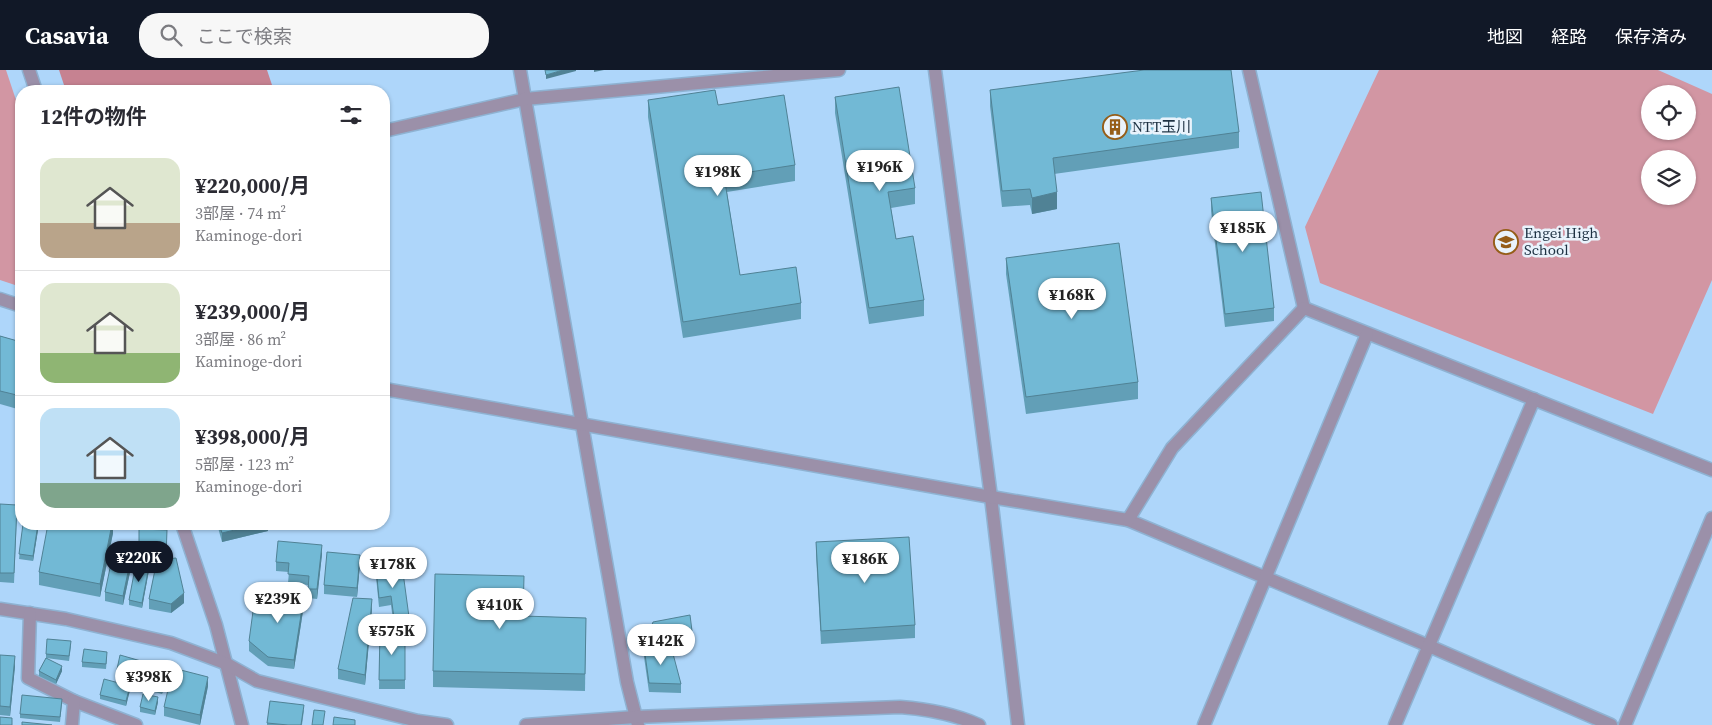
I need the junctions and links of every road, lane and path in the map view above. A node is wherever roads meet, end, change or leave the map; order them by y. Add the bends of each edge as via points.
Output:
1 (29, 70) edge
2 (520, 70) edge
3 (839, 70) edge
4 (934, 70) edge
5 (1249, 70) edge
6 (34, 85) edge
7 (525, 98) junction
8 (390, 130) edge
9 (0, 299) edge
10 (15, 304) edge
11 (1304, 308) junction
12 (1367, 334) junction
13 (390, 390) edge
14 (1534, 399) junction
15 (581, 424) junction
16 (1712, 470) edge
17 (991, 497) junction
18 (1712, 518) edge
19 (1128, 520) junction
20 (184, 530) edge
21 (1265, 578) junction
22 (0, 609) edge
23 (30, 613) junction
24 (1429, 646) junction
25 (227, 664) junction
26 (74, 701) junction
27 (637, 721) edge
28 (72, 725) edge
29 (136, 725) edge
30 (242, 725) edge
31 (447, 725) edge
32 (526, 725) edge
33 (979, 725) edge
34 (1018, 725) edge
35 (1204, 725) edge
36 (1395, 725) edge
37 (1611, 725) edge
38 (1625, 725) edge

1 - 6 street
2 - 7 street
3 - 7 street
4 - 17 street
5 - 11 street
7 - 8 street
7 - 15 street
9 - 10 street
11 - 12 street
11 - 19 street via 1172,448
12 - 14 street
12 - 21 street
13 - 15 street
14 - 16 street
14 - 24 street
15 - 17 street
15 - 27 street via 625,672
17 - 19 street
17 - 34 street
18 - 38 street
19 - 21 street
20 - 25 street
21 - 24 street
21 - 35 street
22 - 23 street
23 - 25 street via 171,643
23 - 26 street via 28,678
24 - 36 street
24 - 37 street
25 - 30 street
25 - 31 street via 257,681 418,722
26 - 28 street
26 - 29 street
27 - 32 street
27 - 33 street via 900,707 932,710

